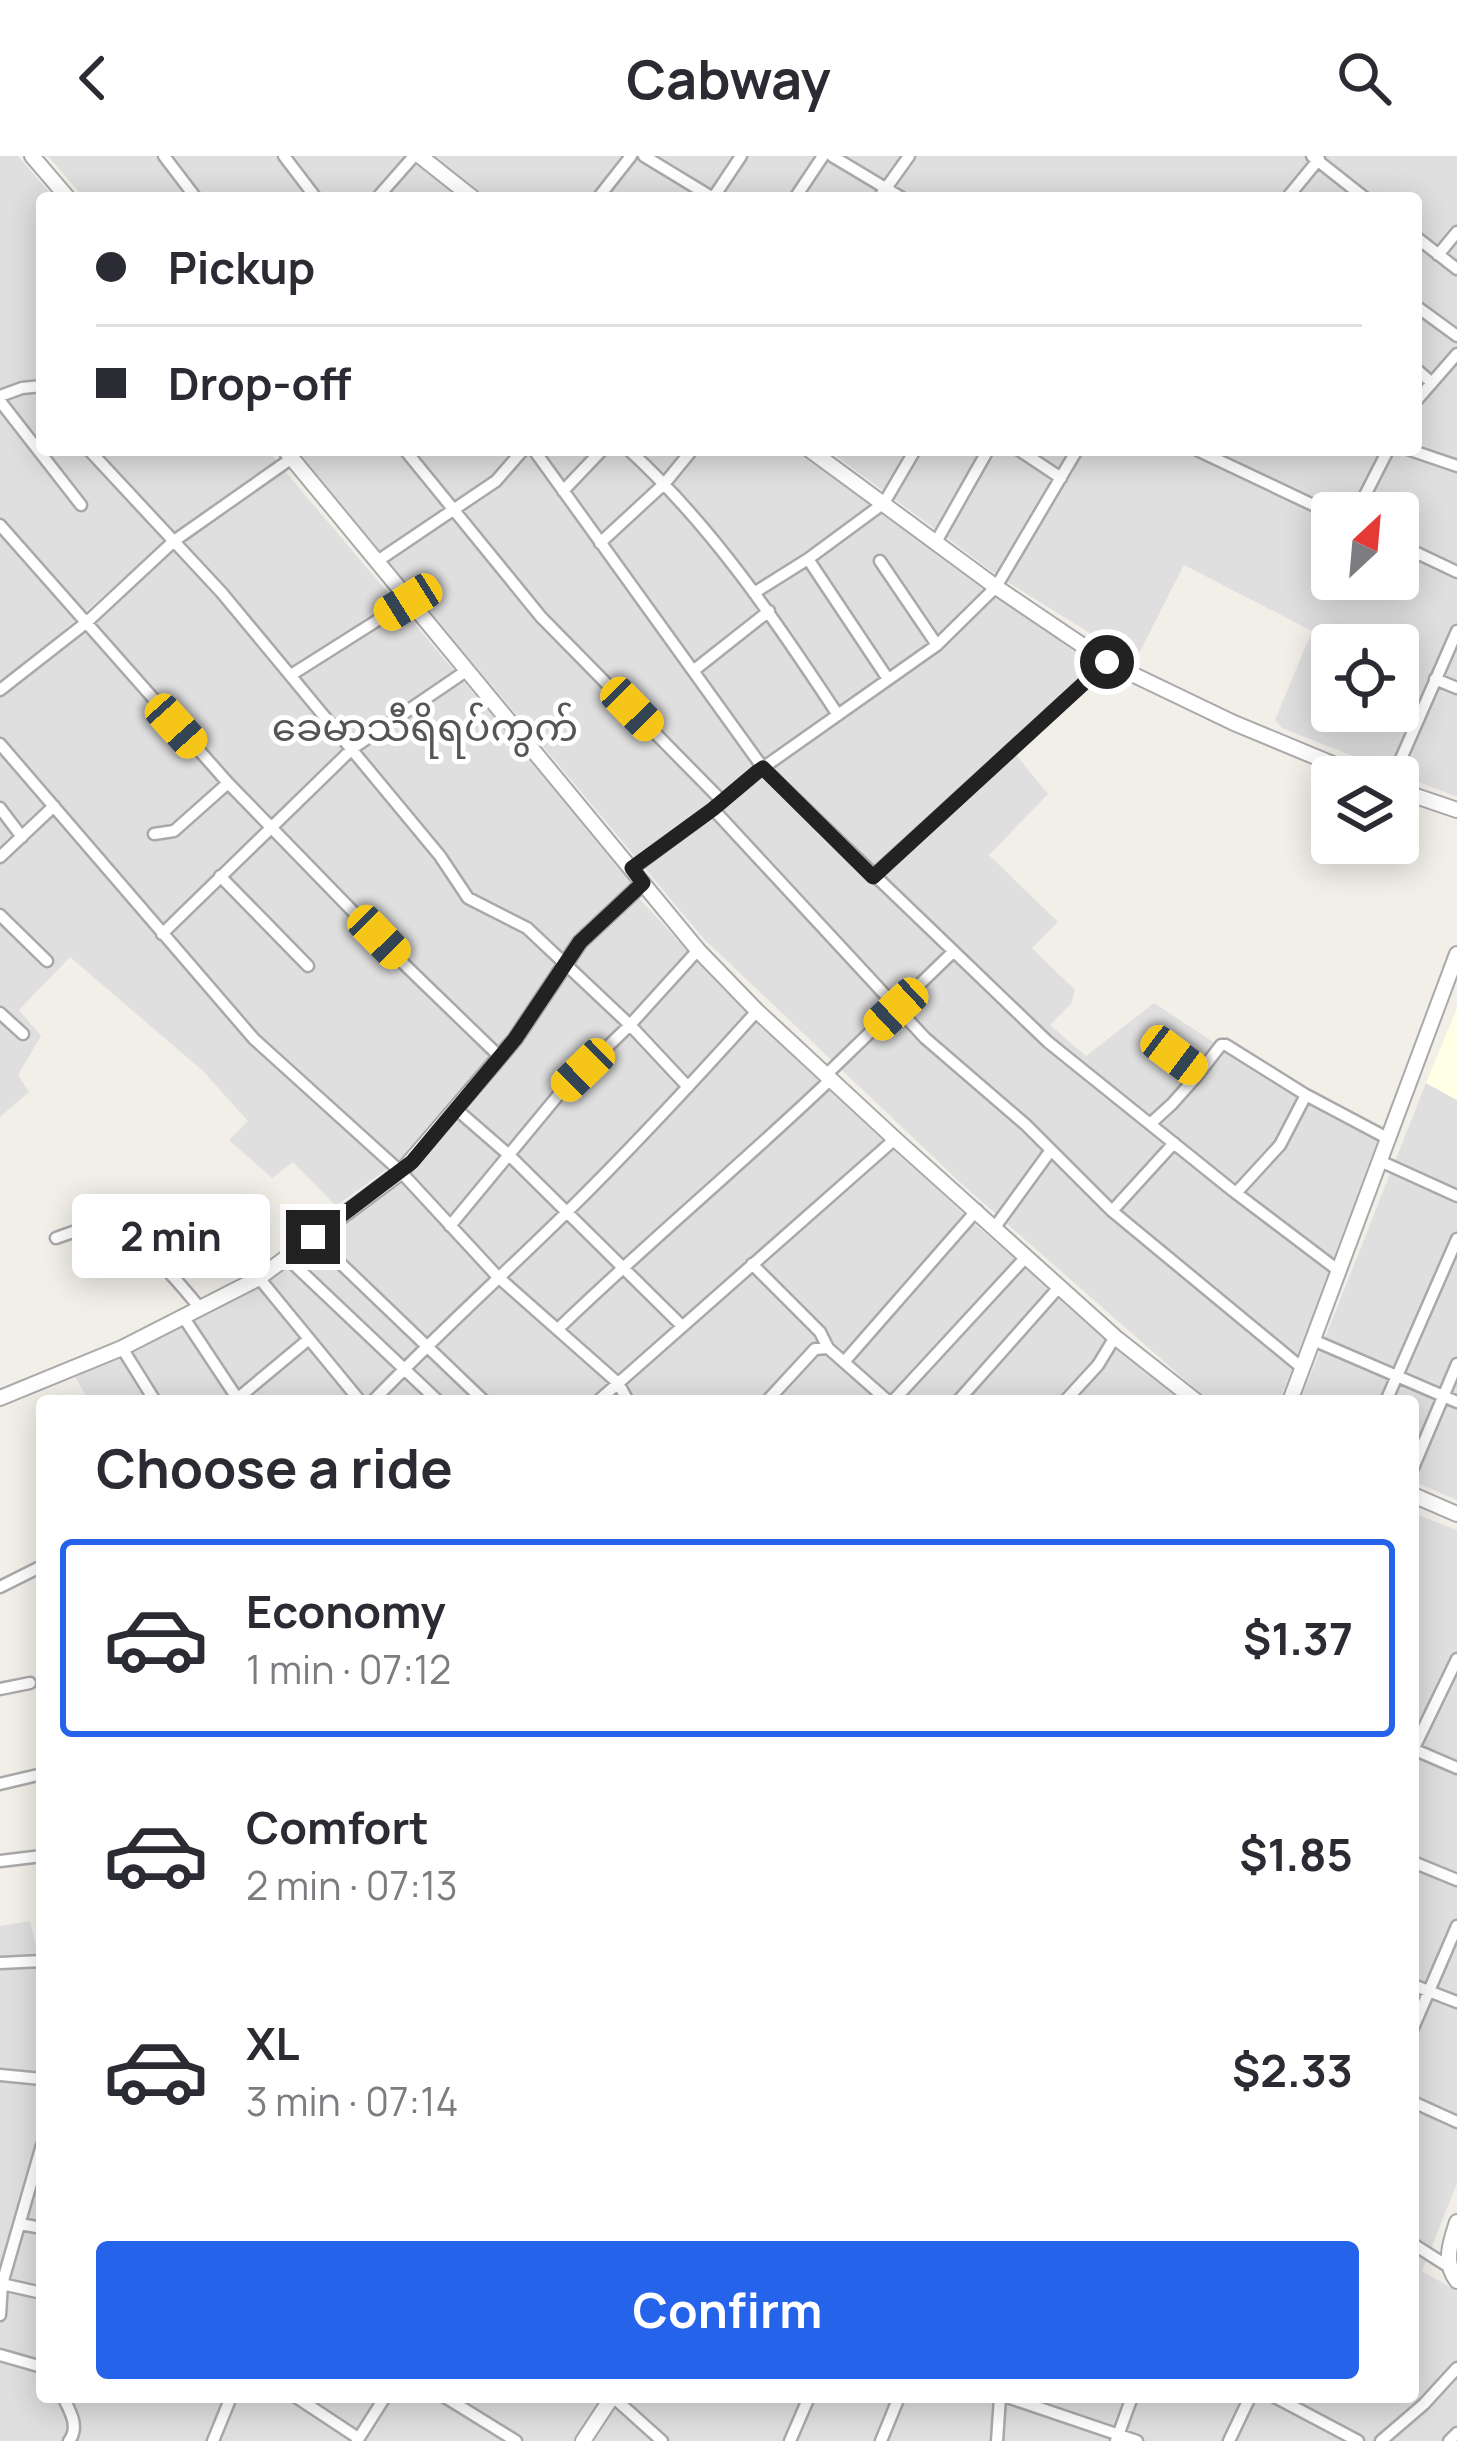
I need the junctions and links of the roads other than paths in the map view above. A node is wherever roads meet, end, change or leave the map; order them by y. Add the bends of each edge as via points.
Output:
1 (32, 156) edge
2 (164, 156) edge
3 (284, 156) edge
4 (417, 156) edge
5 (631, 156) edge
6 (644, 156) edge
7 (741, 156) edge
8 (828, 156) edge
9 (909, 156) edge
10 (1317, 158) edge
11 (63, 192) edge
12 (191, 192) edge
13 (311, 192) edge
14 (383, 192) edge
15 (465, 192) edge
16 (603, 192) edge
17 (703, 192) edge
18 (717, 192) edge
19 (800, 192) edge
20 (879, 192) edge
21 (883, 192) edge
22 (1292, 192) edge
23 (1358, 192) edge
24 (1457, 232) edge
25 (1422, 242) edge
26 (1438, 255) junction
27 (1457, 269) edge
28 (1422, 310) edge
29 (1457, 336) edge
30 (1457, 355) edge
31 (1422, 374) edge
32 (1432, 383) junction
33 (36, 387) edge
34 (1422, 394) edge
35 (0, 398) edge
36 (36, 447) edge
37 (1422, 454) edge
38 (43, 456) edge
39 (95, 456) edge
40 (285, 456) edge
41 (290, 456) edge
42 (410, 456) edge
43 (518, 456) edge
44 (538, 456) edge
45 (596, 456) edge
46 (636, 456) edge
47 (687, 456) edge
48 (818, 456) edge
49 (911, 456) edge
50 (985, 456) edge
51 (1028, 456) edge
52 (1074, 456) edge
53 (1210, 456) edge
54 (1385, 456) edge
55 (1457, 466) edge
56 (1061, 478) junction
57 (665, 483) junction
58 (563, 491) junction
59 (1367, 492) edge
60 (884, 503) junction
61 (1311, 504) edge
62 (80, 506) dead end
63 (454, 509) junction
64 (0, 525) edge
65 (174, 542) junction
66 (936, 542) junction
67 (600, 543) junction
68 (1419, 554) edge
69 (808, 559) junction
70 (880, 561) dead end
71 (376, 562) junction
72 (1457, 572) edge
73 (996, 587) junction
74 (754, 593) junction
75 (408, 602) junction
76 (769, 611) junction
77 (87, 622) junction
78 (1457, 631) edge
79 (937, 645) junction
80 (1107, 662) junction
81 (466, 671) junction
82 (692, 671) junction
83 (291, 676) junction
84 (888, 679) junction
85 (1435, 679) junction
86 (1457, 688) edge
87 (0, 691) edge
88 (838, 715) junction
89 (0, 744) edge
90 (350, 751) junction
91 (1313, 756) edge
92 (1402, 756) edge
93 (763, 768) junction
94 (228, 783) junction
95 (1419, 797) edge
96 (717, 805) junction
97 (54, 806) junction
98 (0, 808) edge
99 (1457, 810) edge
100 (272, 826) junction
101 (154, 834) dead end
102 (22, 837) junction
103 (0, 857) edge
104 (632, 868) junction
105 (220, 876) junction
106 (873, 877) junction
107 (643, 883) junction
108 (0, 915) edge
109 (161, 934) junction
110 (698, 950) junction
111 (953, 952) junction
112 (1457, 954) edge
113 (47, 961) dead end
114 (565, 962) junction
115 (308, 966) dead end
116 (896, 1009) junction
117 (757, 1011) junction
118 (0, 1012) edge
119 (630, 1025) junction
120 (23, 1034) dead end
121 (1154, 1039) dead end
122 (500, 1057) junction
123 (828, 1077) junction
124 (1196, 1077) junction
125 (688, 1087) junction
126 (1306, 1094) junction
127 (456, 1109) junction
128 (1150, 1124) junction
129 (895, 1139) junction
130 (1389, 1139) junction
131 (1174, 1143) junction
132 (1051, 1150) junction
133 (510, 1156) junction
134 (1380, 1161) junction
135 (401, 1172) junction
136 (1236, 1193) junction
137 (1457, 1196) edge
138 (977, 1210) junction
139 (1112, 1210) junction
140 (566, 1212) junction
141 (450, 1226) junction
142 (995, 1226) junction
143 (313, 1237) junction
144 (56, 1238) dead end
145 (1457, 1239) edge
146 (286, 1257) junction
147 (1026, 1257) junction
148 (752, 1264) junction
149 (622, 1268) junction
150 (1339, 1270) junction
151 (498, 1277) junction
152 (259, 1278) junction
153 (1060, 1286) junction
154 (200, 1308) junction
155 (184, 1318) junction
156 (682, 1326) junction
157 (559, 1328) junction
158 (1115, 1337) junction
159 (309, 1339) junction
160 (1313, 1340) junction
161 (425, 1346) junction
162 (122, 1348) junction
163 (828, 1348) junction
164 (844, 1362) junction
165 (1457, 1364) edge
166 (404, 1368) junction
167 (1302, 1368) junction
168 (1398, 1377) junction
169 (618, 1383) junction
170 (151, 1395) edge
171 (235, 1395) edge
172 (244, 1395) edge
173 (355, 1395) edge
174 (379, 1395) edge
175 (432, 1395) edge
176 (478, 1395) edge
177 (605, 1395) edge
178 (625, 1395) edge
179 (772, 1395) edge
180 (883, 1395) edge
181 (896, 1395) edge
182 (963, 1395) edge
183 (1070, 1395) edge
184 (1188, 1395) edge
185 (1292, 1395) edge
186 (1390, 1395) edge
187 (1443, 1396) junction
188 (0, 1399) edge
189 (1457, 1402) edge
190 (1419, 1454) edge
191 (1419, 1498) edge
192 (1457, 1514) edge
193 (36, 1569) edge
194 (0, 1587) edge
195 (1457, 1659) edge
196 (30, 1683) dead end
197 (0, 1689) edge
198 (1419, 1737) edge
199 (1419, 1752) edge
200 (1457, 1768) edge
201 (36, 1775) edge
202 (0, 1784) edge
203 (36, 1857) edge
204 (0, 1862) edge
205 (1419, 1864) edge
206 (1457, 1880) edge
207 (1457, 1926) edge
208 (36, 1961) edge
209 (0, 1963) edge
210 (1419, 1987) edge
211 (1429, 1991) junction
212 (1457, 2002) edge
213 (1419, 2014) edge
214 (0, 2074) edge
215 (36, 2078) edge
216 (1419, 2105) edge
217 (1457, 2122) edge
218 (36, 2180) edge
219 (1457, 2222) edge
220 (20, 2224) junction
221 (36, 2227) edge
222 (1419, 2248) edge
223 (1448, 2266) junction
224 (1457, 2281) edge
225 (2, 2284) edge
226 (36, 2292) edge
227 (0, 2315) edge
228 (0, 2355) edge
229 (36, 2366) edge
230 (1457, 2368) edge
231 (67, 2403) edge
232 (228, 2403) edge
233 (305, 2403) edge
234 (382, 2403) edge
235 (455, 2403) edge
236 (609, 2403) edge
237 (620, 2403) edge
238 (807, 2403) edge
239 (896, 2403) edge
240 (1003, 2403) edge
241 (1021, 2403) edge
242 (1130, 2403) edge
243 (1247, 2403) edge
244 (1286, 2403) edge
245 (1457, 2433) edge
246 (1117, 2437) edge
247 (792, 2438) edge
248 (358, 2440) edge
249 (69, 2441) edge
250 (213, 2441) edge
251 (516, 2441) edge
252 (583, 2441) edge
253 (662, 2441) edge
254 (808, 2441) edge
255 (880, 2441) edge
256 (997, 2441) edge
257 (1137, 2441) edge
258 (1229, 2441) edge
259 (1358, 2441) edge
260 (1381, 2441) edge
261 (1450, 2441) edge

1 - 11 street
2 - 12 street
3 - 13 street
4 - 14 street
4 - 15 street
5 - 16 street
6 - 17 street
7 - 18 street
8 - 19 street
8 - 20 street
9 - 21 street
10 - 22 street
10 - 23 street
24 - 26 street
25 - 26 street
26 - 27 street
28 - 29 street
30 - 32 street
31 - 32 street
32 - 34 street
33 - 35 street
35 - 36 street
37 - 55 street
38 - 62 street
39 - 65 street
40 - 65 street
41 - 71 street
42 - 63 street
43 - 63 street
44 - 58 street
45 - 58 street
46 - 57 street
47 - 57 street
48 - 60 street
49 - 60 street
50 - 66 street
51 - 56 street
52 - 56 street
53 - 61 street
54 - 59 street
56 - 73 street
57 - 67 street
57 - 74 street
58 - 67 street
60 - 66 street
60 - 69 street
63 - 71 street
63 - 96 street via 541,617
64 - 77 street
65 - 77 street
65 - 83 street
66 - 73 street
67 - 82 street
68 - 72 street
69 - 74 street
69 - 84 street
70 - 79 street
71 - 75 street
73 - 79 street
73 - 80 street
74 - 76 street
75 - 81 street
75 - 83 street
76 - 82 street
76 - 88 street
77 - 87 street
77 - 94 street
78 - 85 street
79 - 84 street
80 - 91 street
80 - 106 street
81 - 90 street
81 - 104 street
82 - 93 street
83 - 90 street
84 - 88 street
85 - 86 street
85 - 92 street
88 - 93 street
89 - 97 street
90 - 100 street
90 - 114 street via 468,898 527,928
93 - 96 street
93 - 106 street
94 - 100 street
94 - 101 street via 174,831
95 - 99 street
96 - 104 street
96 - 116 street
97 - 102 street
97 - 109 street
98 - 102 street
100 - 105 street
100 - 122 street
102 - 103 street
104 - 107 street
105 - 109 street
105 - 115 street
106 - 111 street
107 - 110 street
107 - 114 street
108 - 113 street
109 - 135 street via 254,1040
110 - 117 street
110 - 119 street
111 - 116 street
111 - 128 street
112 - 130 street
114 - 119 street
114 - 122 street
116 - 123 street
116 - 132 street
117 - 123 street
117 - 125 street
118 - 120 street
119 - 125 street
119 - 133 street
121 - 124 street
122 - 127 street
123 - 129 street
123 - 149 street
124 - 126 street via 1226,1045
124 - 128 street
125 - 140 street
126 - 130 street
126 - 136 street via 1280,1145
127 - 133 street
127 - 135 street
128 - 131 street
129 - 138 street
129 - 148 street
130 - 134 street
131 - 136 street
131 - 139 street
132 - 139 street
132 - 142 street
133 - 140 street
133 - 141 street
134 - 137 street
134 - 150 street
135 - 141 street
135 - 143 street
136 - 150 street
138 - 142 street
138 - 164 street
139 - 167 street
140 - 149 street
140 - 151 street
141 - 151 street
142 - 147 street
143 - 146 street
143 - 161 street
144 - 154 street via 96,1226 128,1236
145 - 168 street
146 - 152 street
146 - 166 street
147 - 153 street
147 - 181 street
148 - 156 street
148 - 163 street
149 - 156 street
149 - 157 street
150 - 160 street
151 - 157 street
151 - 161 street
152 - 154 street
152 - 159 street
153 - 158 street
153 - 182 street
154 - 155 street
155 - 162 street
155 - 171 street
156 - 169 street
157 - 169 street
158 - 183 street
158 - 184 street
159 - 172 street
159 - 173 street
160 - 167 street
160 - 168 street
161 - 166 street
161 - 176 street
162 - 170 street
162 - 188 street
163 - 164 street
163 - 179 street via 815,1349
164 - 180 street
165 - 187 street
166 - 174 street
166 - 175 street
167 - 185 street
168 - 186 street
168 - 187 street
169 - 177 street
169 - 178 street
187 - 189 street
187 - 190 street
191 - 192 street
193 - 194 street
195 - 198 street
196 - 197 street
199 - 200 street
201 - 202 street
203 - 204 street
205 - 206 street
207 - 211 street
208 - 209 street
210 - 211 street
211 - 212 street
211 - 213 street
214 - 215 street
216 - 217 street
218 - 220 street
219 - 223 street
220 - 221 street
220 - 225 street
222 - 223 street
223 - 224 street
225 - 226 street
225 - 227 street
228 - 229 street
230 - 260 street
231 - 249 street via 74,2420
232 - 250 street
233 - 248 street
234 - 248 street
235 - 251 street
236 - 252 street
237 - 253 street
238 - 247 street
239 - 255 street
240 - 256 street
241 - 246 street
242 - 246 street
243 - 258 street
244 - 259 street
245 - 261 street
246 - 257 street
247 - 254 street

